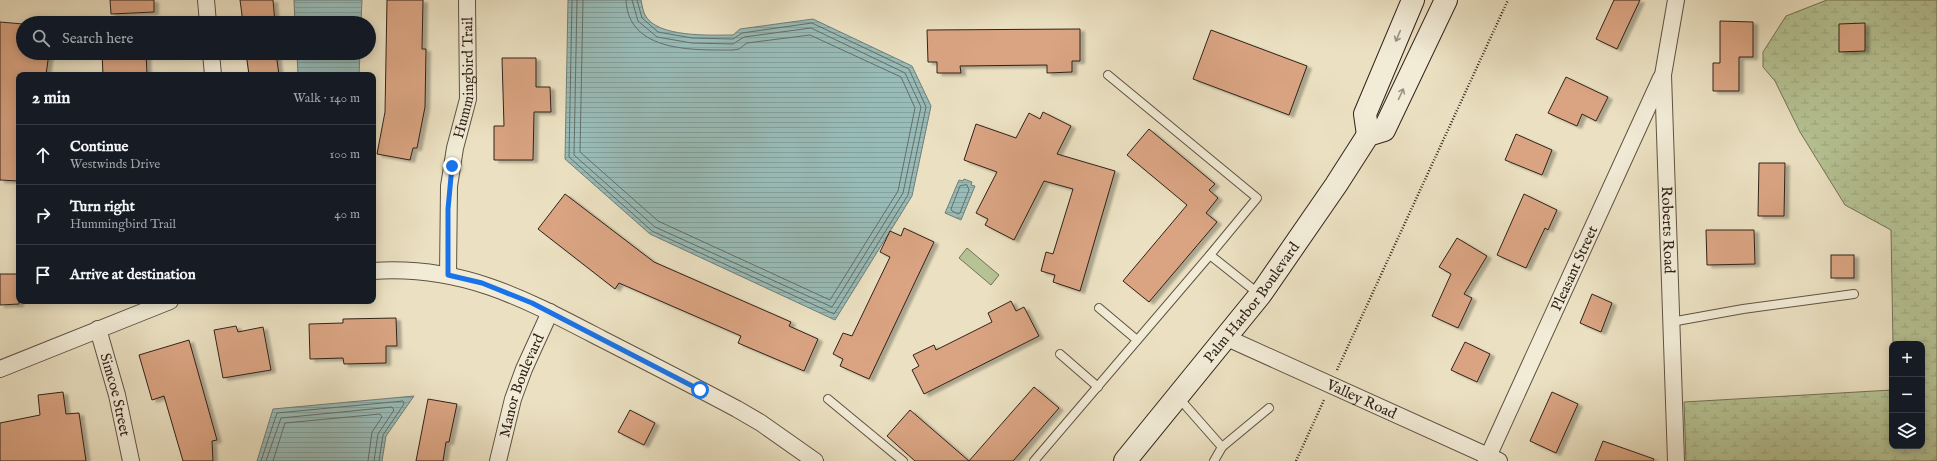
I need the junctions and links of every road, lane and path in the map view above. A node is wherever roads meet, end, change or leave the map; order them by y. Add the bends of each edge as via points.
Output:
1 (206, 0) edge
2 (468, 0) edge
3 (1413, 0) edge
4 (1446, 0) edge
5 (1508, 0) edge
6 (1676, 0) edge
7 (207, 16) edge
8 (212, 60) edge
9 (213, 72) edge
10 (1108, 75) dead end
11 (1663, 75) junction
12 (1368, 135) junction
13 (1210, 256) junction
14 (376, 270) edge
15 (448, 275) junction
16 (1854, 294) dead end
17 (1260, 295) junction
18 (162, 304) edge
19 (1099, 308) dead end
20 (550, 312) junction
21 (1671, 322) junction
22 (98, 329) junction
23 (1224, 337) junction
24 (1137, 340) junction
25 (1060, 354) dead end
26 (0, 369) edge
27 (1330, 386) junction
28 (1098, 387) junction
29 (1178, 397) junction
30 (828, 399) dead end
31 (1269, 408) dead end
32 (1222, 447) junction
33 (1491, 459) edge
34 (131, 461) edge
35 (498, 461) edge
36 (815, 461) edge
37 (903, 461) edge
38 (1034, 461) edge
39 (1125, 461) edge
40 (1214, 461) edge
41 (1296, 461) edge
42 (1676, 461) edge

1 - 7 street
2 - 15 street, Hummingbird Trail via 468,99 455,148 449,186
3 -> 12 main road via 1365,114
12 -> 4 main road via 1384,130
5 - 27 path
6 - 11 street, Roberts Road
8 - 9 street
10 - 13 lane via 1257,198
11 - 21 street, Roberts Road
11 - 33 street, Pleasant Street
12 - 17 main road, Palm Harbor Boulevard
13 - 17 lane
13 - 24 lane
14 - 15 street
15 - 20 street via 498,289
16 - 21 lane via 1735,310
17 - 23 main road, Palm Harbor Boulevard
18 - 22 street
19 - 24 lane
20 - 35 street, Manor Boulevard via 519,382 507,418
20 - 36 street via 761,422
21 - 42 street, Roberts Road
22 - 26 street
22 - 34 street, Simcoe Street via 117,395
23 - 27 street, Valley Road
23 - 29 main road, Palm Harbor Boulevard
24 - 28 lane
25 - 28 lane
27 - 33 street, Valley Road
27 - 41 path
28 - 38 lane
29 - 32 lane
29 - 39 main road, Palm Harbor Boulevard
30 - 37 lane
31 - 32 lane
32 - 40 lane

